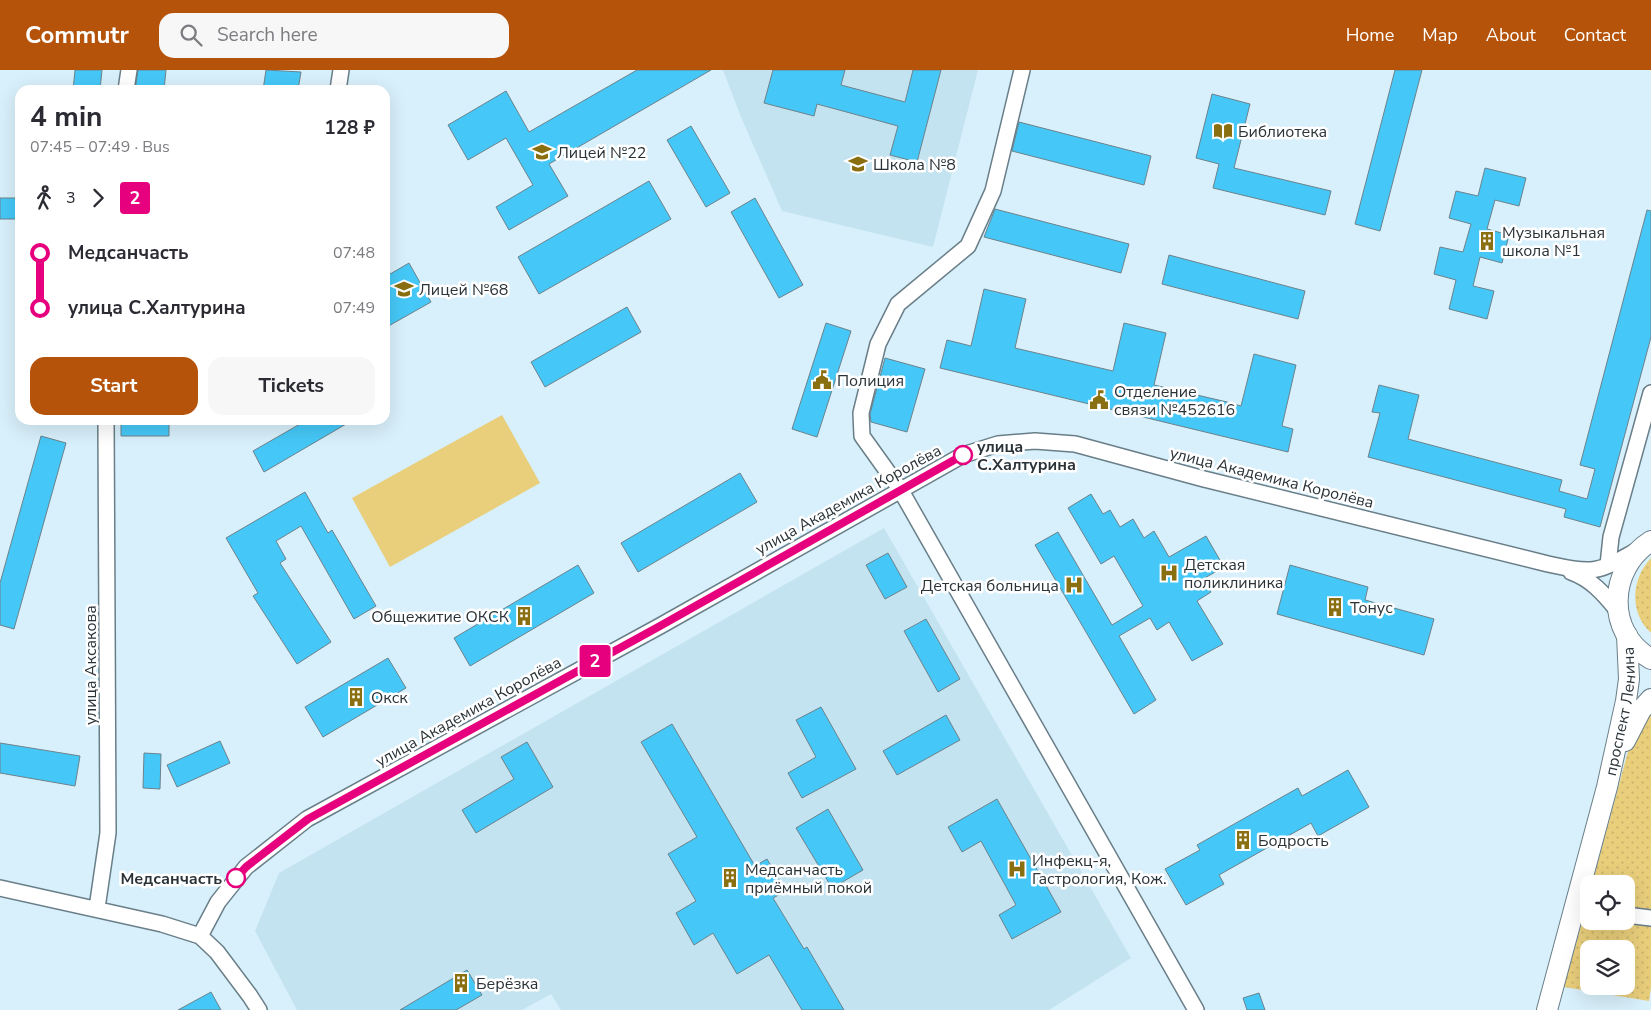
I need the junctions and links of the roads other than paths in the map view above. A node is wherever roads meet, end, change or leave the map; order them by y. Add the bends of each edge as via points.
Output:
1 (129, 70) edge
2 (341, 70) edge
3 (1022, 70) edge
4 (127, 85) edge
5 (339, 85) edge
6 (1651, 393) edge
7 (106, 425) edge
8 (900, 489) junction
9 (1645, 546) edge
10 (1548, 564) junction
11 (1608, 565) junction
12 (1617, 610) junction
13 (1626, 636) junction
14 (1651, 659) edge
15 (1651, 699) edge
16 (1607, 787) junction
17 (1589, 875) edge
18 (0, 888) edge
19 (97, 908) junction
20 (1580, 914) edge
21 (1635, 916) edge
22 (1651, 918) edge
23 (200, 936) junction
24 (259, 1010) edge
25 (1196, 1010) edge
26 (1547, 1010) edge

1 - 4 street
2 - 5 street
3 - 8 street via 992,191 968,246 898,304 878,344 861,413 862,436
6 - 11 street via 1611,537
7 - 19 street, улица Аксакова via 108,833
8 - 10 street, улица Академика Королёва via 963,455 998,444 1035,441 1075,444
8 - 23 street, улица Академика Королёва via 660,626 308,819 246,867 218,902
8 - 25 street
9 - 11 street, улица Академика Королёва
9 - 12 main road via 1627,564 1617,597
10 - 11 street, улица Академика Королёва via 1578,570
10 - 12 street via 1591,582
12 - 13 main road
13 - 14 main road
13 - 16 main road, проспект Ленина via 1629,679
15 - 16 main road, проспект Ленина via 1628,732
16 - 17 main road, проспект Ленина
18 - 19 street
19 - 23 street
20 - 26 main road, проспект Ленина
21 - 22 street
23 - 24 street via 217,952

